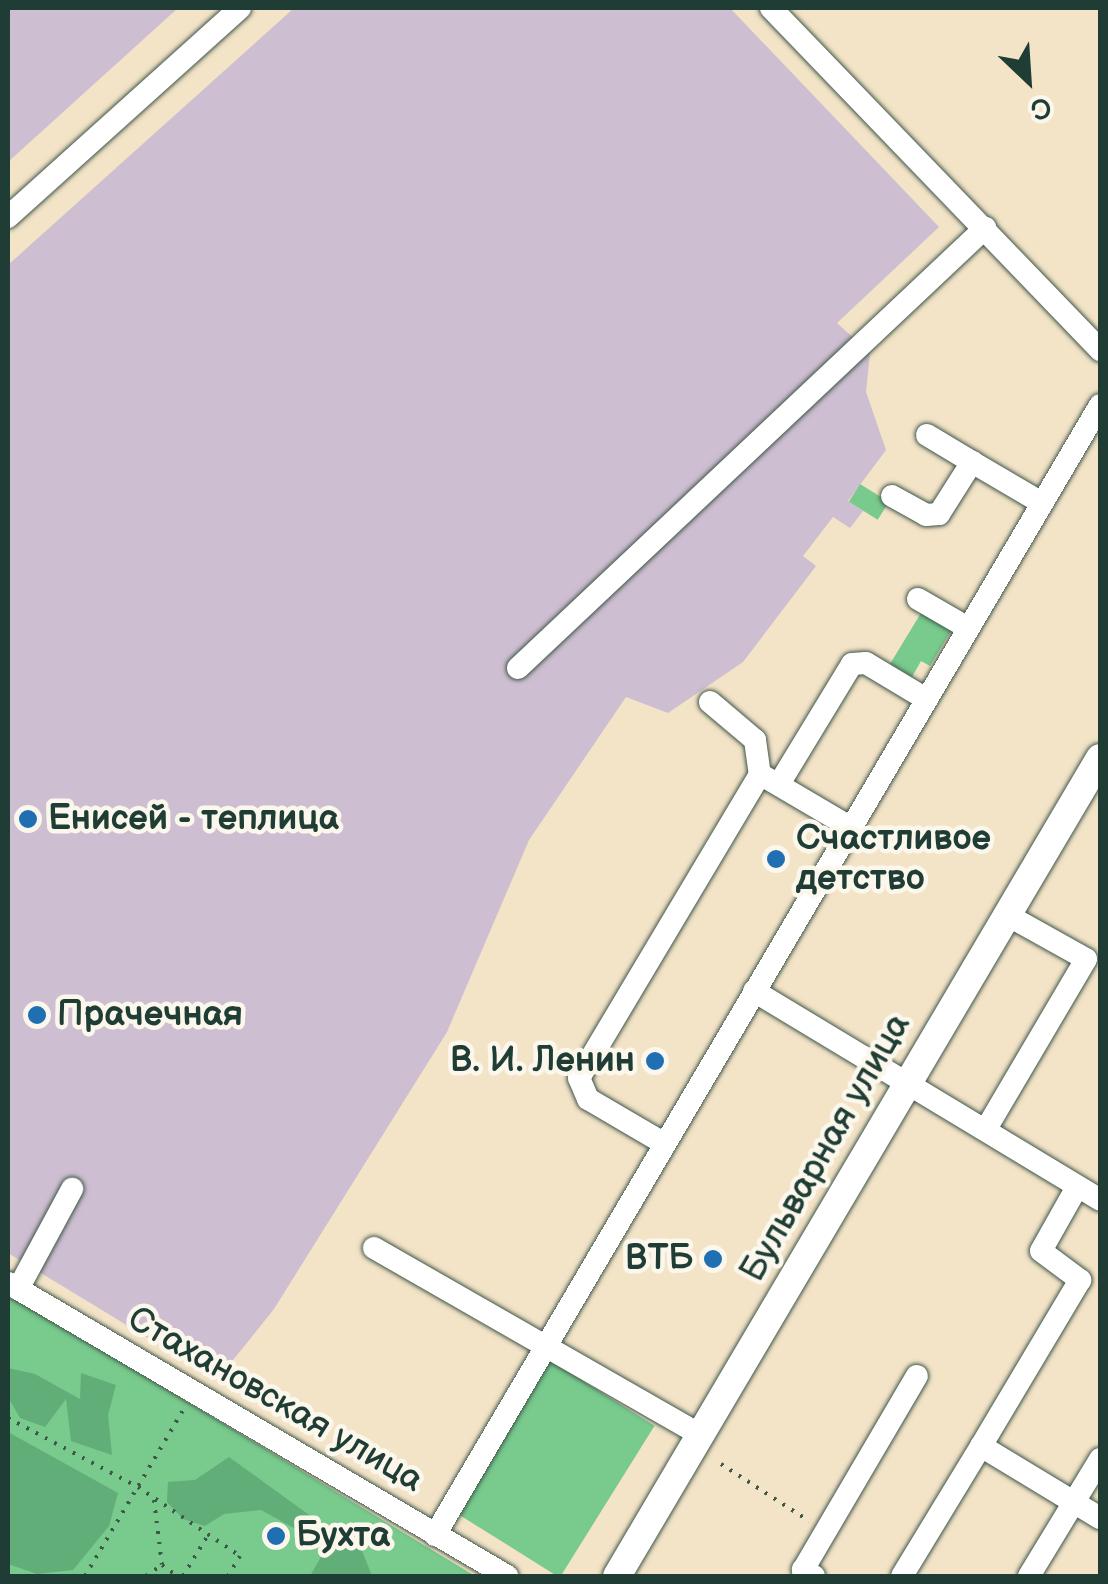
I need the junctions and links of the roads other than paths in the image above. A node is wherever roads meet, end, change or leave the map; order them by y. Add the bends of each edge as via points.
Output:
1 (240, 8) edge
2 (771, 8) edge
3 (8, 217) edge
4 (985, 228) junction
5 (1100, 350) edge
6 (1096, 421) edge
7 (927, 435) dead end
8 (972, 462) junction
9 (892, 496) dead end
10 (1042, 504) junction
11 (918, 598) dead end
12 (968, 628) junction
13 (518, 668) dead end
14 (926, 699) junction
15 (710, 702) dead end
16 (1100, 758) edge
17 (770, 779) junction
18 (850, 826) junction
19 (1007, 915) junction
20 (1093, 964) edge
21 (754, 991) junction
22 (907, 1082) junction
23 (986, 1129) junction
24 (665, 1144) junction
25 (1077, 1187) junction
26 (72, 1188) dead end
27 (1100, 1200) edge
28 (374, 1248) dead end
29 (13, 1286) edge
30 (547, 1344) junction
31 (917, 1376) dead end
32 (702, 1436) junction
33 (981, 1446) junction
34 (1100, 1458) edge
35 (1074, 1501) junction
36 (1100, 1518) edge
37 (435, 1535) junction
38 (507, 1576) edge
39 (617, 1576) edge
40 (814, 1576) edge
41 (902, 1576) edge
42 (1030, 1576) edge

1 - 3 street
2 - 4 street
4 - 5 street
4 - 13 street
6 - 10 street
7 - 8 street
8 - 9 street via 939,514 926,515
8 - 10 street
10 - 12 street
11 - 12 street
12 - 14 street
14 - 17 street via 866,663 852,664
14 - 18 street
15 - 17 street via 755,740
16 - 19 main road, Бульварная улица
17 - 18 street
17 - 24 street via 579,1078 588,1099
18 - 21 street
19 - 20 street
19 - 22 main road, Бульварная улица
20 - 23 street
21 - 22 street
21 - 24 street
22 - 23 street
22 - 32 main road, Бульварная улица
23 - 25 street
24 - 30 street
25 - 27 street
25 - 33 street via 1041,1251 1080,1280
26 - 29 street
28 - 30 street
29 - 37 street, Стахановская улица
30 - 32 street
30 - 37 street
31 - 40 street via 803,1570
32 - 39 main road, Бульварная улица
33 - 35 street
33 - 41 street
34 - 35 street
35 - 36 street
35 - 42 street
37 - 38 street, Стахановская улица

